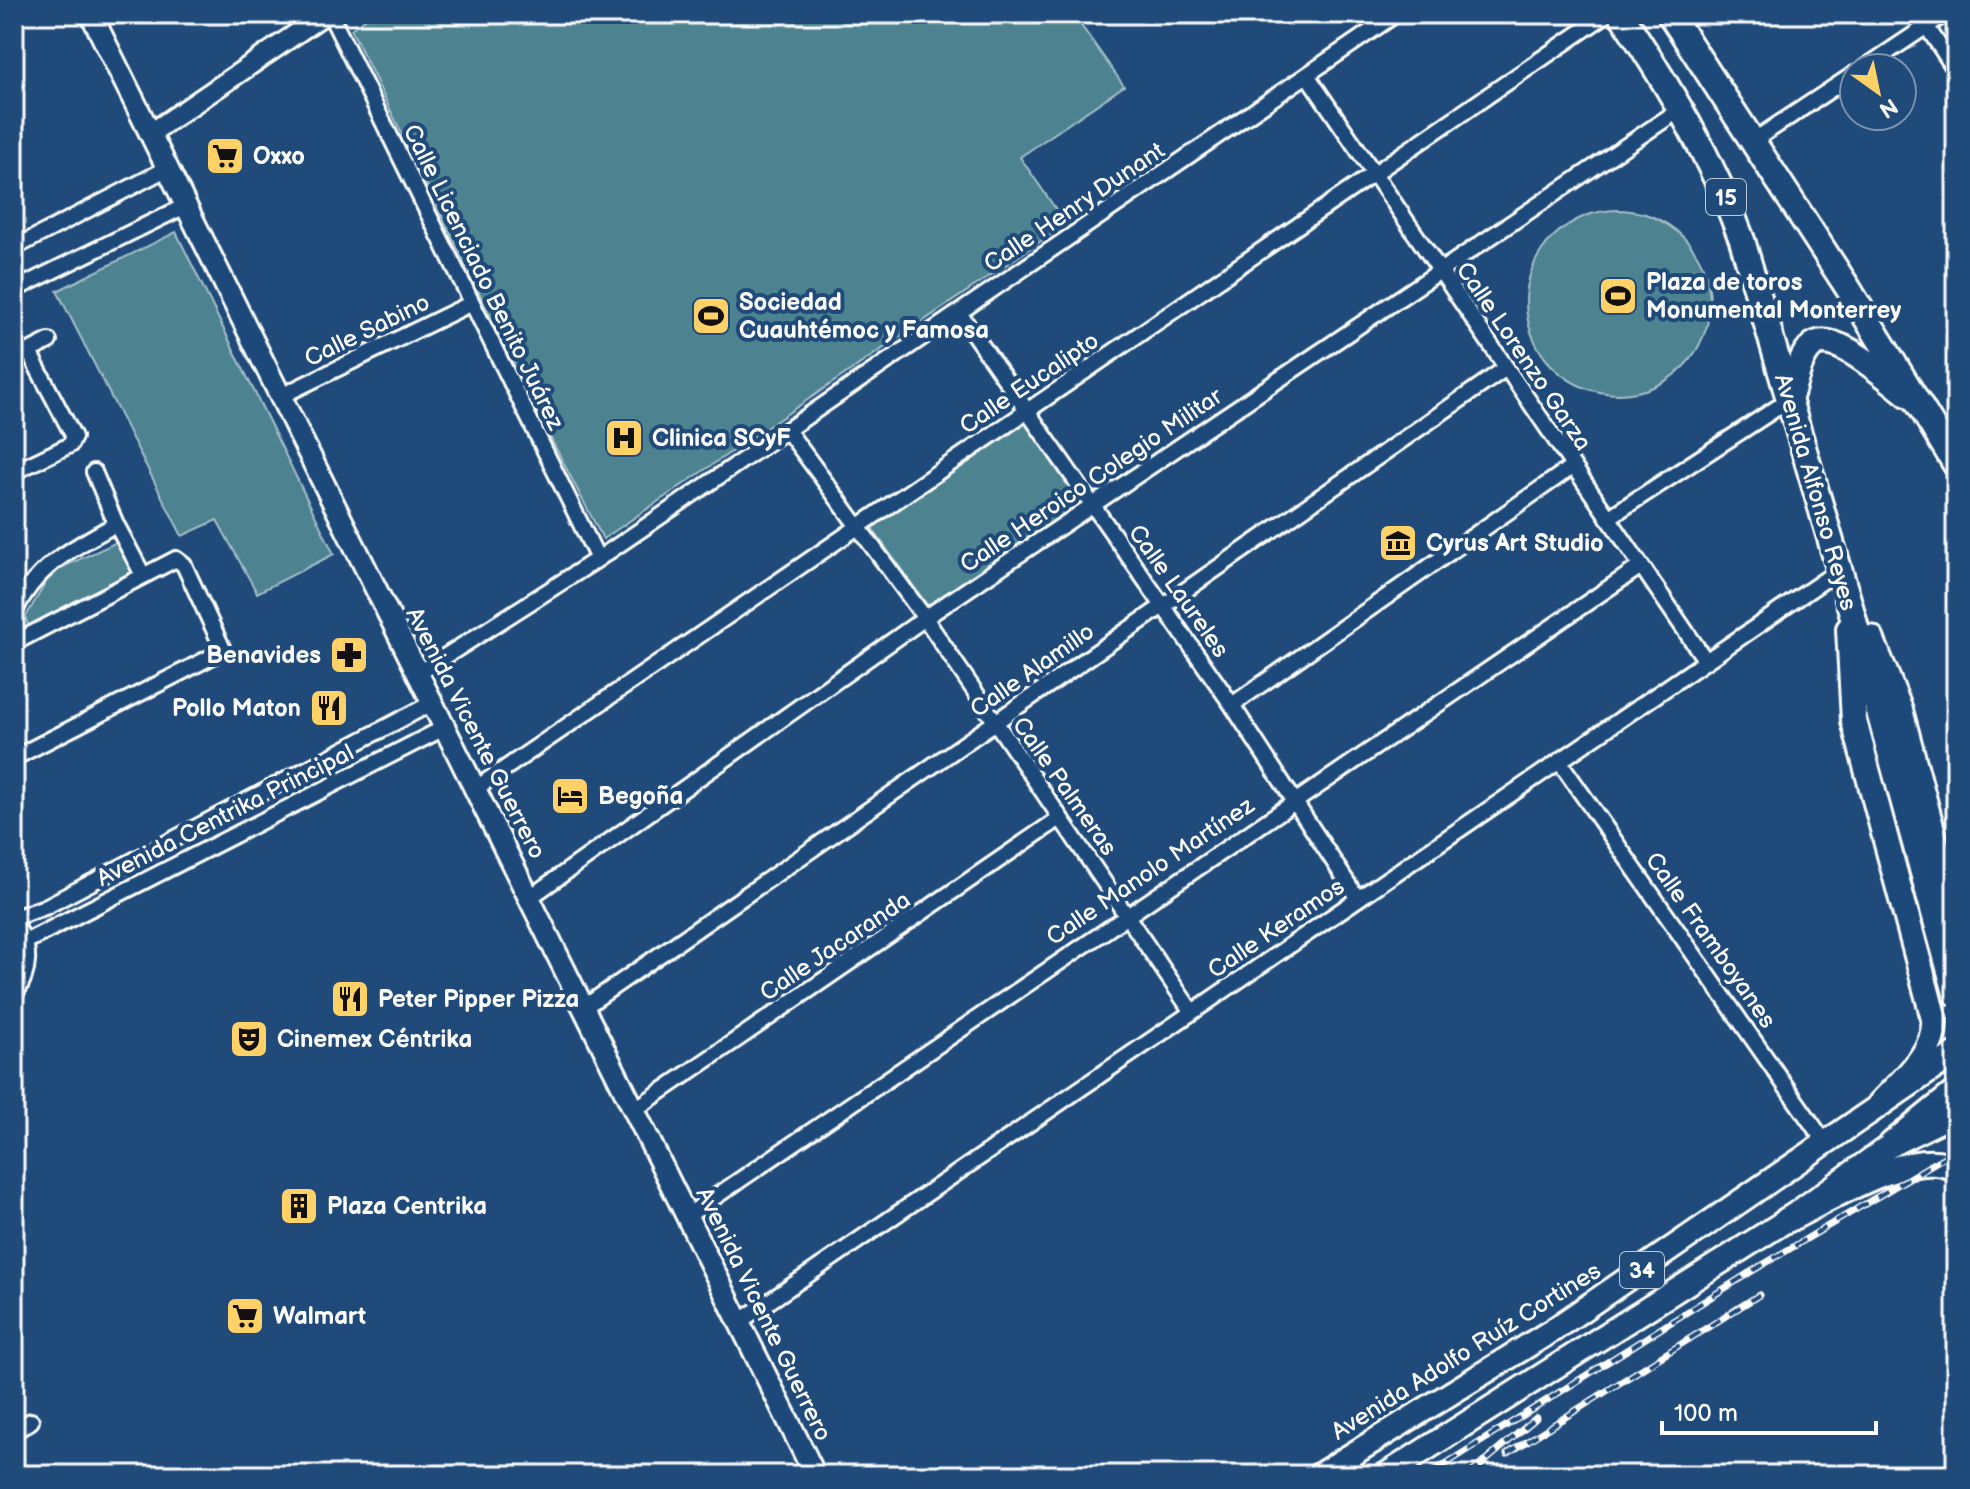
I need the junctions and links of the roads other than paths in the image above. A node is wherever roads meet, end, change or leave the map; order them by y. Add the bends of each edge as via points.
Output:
1 (91, 14) edge
2 (328, 14) edge
3 (1396, 14) edge
4 (1607, 14) edge
5 (1621, 14) edge
6 (1670, 14) edge
7 (1945, 14) edge
8 (1927, 27) junction
9 (1889, 52) edge
10 (1956, 71) edge
11 (1307, 75) junction
12 (1838, 85) edge
13 (1682, 108) junction
14 (151, 133) junction
15 (1753, 141) junction
16 (168, 168) junction
17 (1374, 174) junction
18 (187, 205) junction
19 (14, 248) edge
20 (1439, 270) junction
21 (14, 290) edge
22 (472, 303) junction
23 (959, 313) junction
24 (49, 341) dead end
25 (29, 352) junction
26 (14, 359) edge
27 (1506, 368) junction
28 (281, 396) junction
29 (1789, 400) junction
30 (1920, 403) junction
31 (1028, 410) junction
32 (787, 430) junction
33 (1956, 465) edge
34 (1573, 466) junction
35 (14, 472) edge
36 (94, 472) dead end
37 (1094, 506) junction
38 (1608, 518) junction
39 (116, 524) junction
40 (858, 527) junction
41 (598, 559) junction
42 (1641, 566) junction
43 (1839, 570) junction
44 (143, 575) junction
45 (1162, 606) junction
46 (1850, 606) junction
47 (14, 613) edge
48 (925, 618) junction
49 (14, 643) edge
50 (1706, 661) junction
51 (416, 675) junction
52 (432, 703) junction
53 (1232, 705) junction
54 (995, 723) junction
55 (444, 728) junction
56 (14, 758) edge
57 (1559, 761) junction
58 (475, 789) junction
59 (1294, 801) junction
60 (1060, 818) junction
61 (529, 898) junction
62 (1358, 899) junction
63 (1127, 914) junction
64 (1956, 920) edge
65 (14, 921) edge
66 (25, 942) junction
67 (1956, 993) edge
68 (14, 996) edge
69 (583, 1008) junction
70 (1192, 1012) junction
71 (1956, 1053) edge
72 (1956, 1092) edge
73 (1881, 1103) junction
74 (634, 1110) junction
75 (1956, 1113) edge
76 (1826, 1144) junction
77 (1892, 1144) junction
78 (1956, 1169) edge
79 (687, 1216) junction
80 (1787, 1220) junction
81 (739, 1322) junction
82 (31, 1421) dead end
83 (14, 1432) edge
84 (815, 1475) edge
85 (1319, 1475) edge
86 (1385, 1475) edge

1 - 14 main road, Avenida Vicente Guerrero
2 - 14 street
2 - 22 street, Calle Licenciado Benito Juárez
3 - 11 street, Calle Henry Dunant
4 - 17 street, Calle Eucalipto
5 - 13 highway, Avenida Alfonso Reyes / 15
6 - 15 highway, 15
7 - 8 street
8 - 9 street
8 - 10 street
11 - 17 street, Calle Lorenzo Garza
11 - 23 street, Calle Henry Dunant
12 - 15 street
13 - 20 street, Calle Heroico Colegio Militar
13 - 29 highway, Avenida Alfonso Reyes / 15 via 1723,187
14 - 16 main road, Avenida Vicente Guerrero
15 - 30 highway, 15
16 - 18 main road, Avenida Vicente Guerrero
16 - 19 street
17 - 20 street, Calle Lorenzo Garza
17 - 31 street, Calle Eucalipto
18 - 21 street
18 - 28 main road, Avenida Vicente Guerrero
20 - 27 street, Calle Lorenzo Garza
20 - 37 street, Calle Heroico Colegio Militar
22 - 28 street, Calle Sabino
22 - 41 street, Calle Licenciado Benito Juárez
23 - 31 street, Calle Laureles
23 - 32 street, Calle Henry Dunant
24 - 25 street
25 - 26 street
25 - 35 street via 74,437 67,446
27 - 34 street, Calle Lorenzo Garza
27 - 45 street, Calle Alamillo
28 - 51 main road, Avenida Vicente Guerrero
29 - 30 highway via 1804,355 1825,340 1842,346
29 - 38 street
29 - 43 highway, Avenida Alfonso Reyes / 15
30 - 33 highway, 15
31 - 37 street, Calle Laureles
31 - 40 street, Calle Eucalipto
32 - 40 street, Calle Palmeras
32 - 41 street, Calle Henry Dunant
34 - 38 street, Calle Lorenzo Garza
34 - 53 street
36 - 39 street
37 - 45 street, Calle Laureles
37 - 48 street, Calle Heroico Colegio Militar
38 - 42 street, Calle Lorenzo Garza
39 - 44 street
39 - 47 street via 43,568
40 - 48 street, Calle Palmeras
40 - 58 street, Calle Eucalipto
41 - 51 street, Calle Henry Dunant
42 - 50 street, Calle Lorenzo Garza
42 - 59 street, Calle Manolo Martínez
43 - 46 highway, Avenida Alfonso Reyes / 15
43 - 50 street, Calle Keramos
44 - 49 street
44 - 56 street via 172,560 182,562 221,641 220,651
45 - 53 street, Calle Laureles
45 - 54 street, Calle Alamillo
46 - 64 highway via 1890,678
46 - 67 highway, Avenida Alfonso Reyes / 15
46 - 73 highway via 1854,721 1935,1031 1928,1050
48 - 54 street, Calle Palmeras
48 - 61 street, Calle Heroico Colegio Militar
50 - 57 street, Calle Keramos
51 - 52 main road, Avenida Vicente Guerrero
52 - 55 main road, Avenida Vicente Guerrero
52 - 65 street
53 - 59 street, Calle Laureles
54 - 60 street, Calle Palmeras
54 - 69 street, Calle Alamillo
55 - 58 main road, Avenida Vicente Guerrero
55 - 66 street, Avenida Centrika Principal
57 - 62 street, Calle Keramos
57 - 76 street, Calle Framboyanes
58 - 61 main road, Avenida Vicente Guerrero
59 - 62 street, Calle Laureles
59 - 63 street, Calle Manolo Martínez
60 - 63 street, Calle Palmeras
60 - 74 street, Calle Jacaranda
61 - 69 main road, Avenida Vicente Guerrero
62 - 70 street, Calle Keramos
63 - 70 street, Calle Palmeras
63 - 79 street, Calle Manolo Martínez
65 - 66 street
66 - 68 street via 27,970
69 - 74 main road, Avenida Vicente Guerrero
70 - 81 street, Calle Keramos
71 - 73 main road, Avenida Adolfo Ruíz Cortines / 34
72 - 77 highway
73 - 76 main road, Avenida Adolfo Ruíz Cortines / 34
74 - 79 main road, Avenida Vicente Guerrero
75 - 77 main road, 34
76 - 85 main road, Avenida Adolfo Ruíz Cortines / 34 via 1553,1330
77 - 80 main road, 34
78 - 80 highway via 1931,1161 1907,1164
79 - 81 main road, Avenida Vicente Guerrero
80 - 86 main road, 34
81 - 84 main road, Avenida Vicente Guerrero
82 - 83 street

